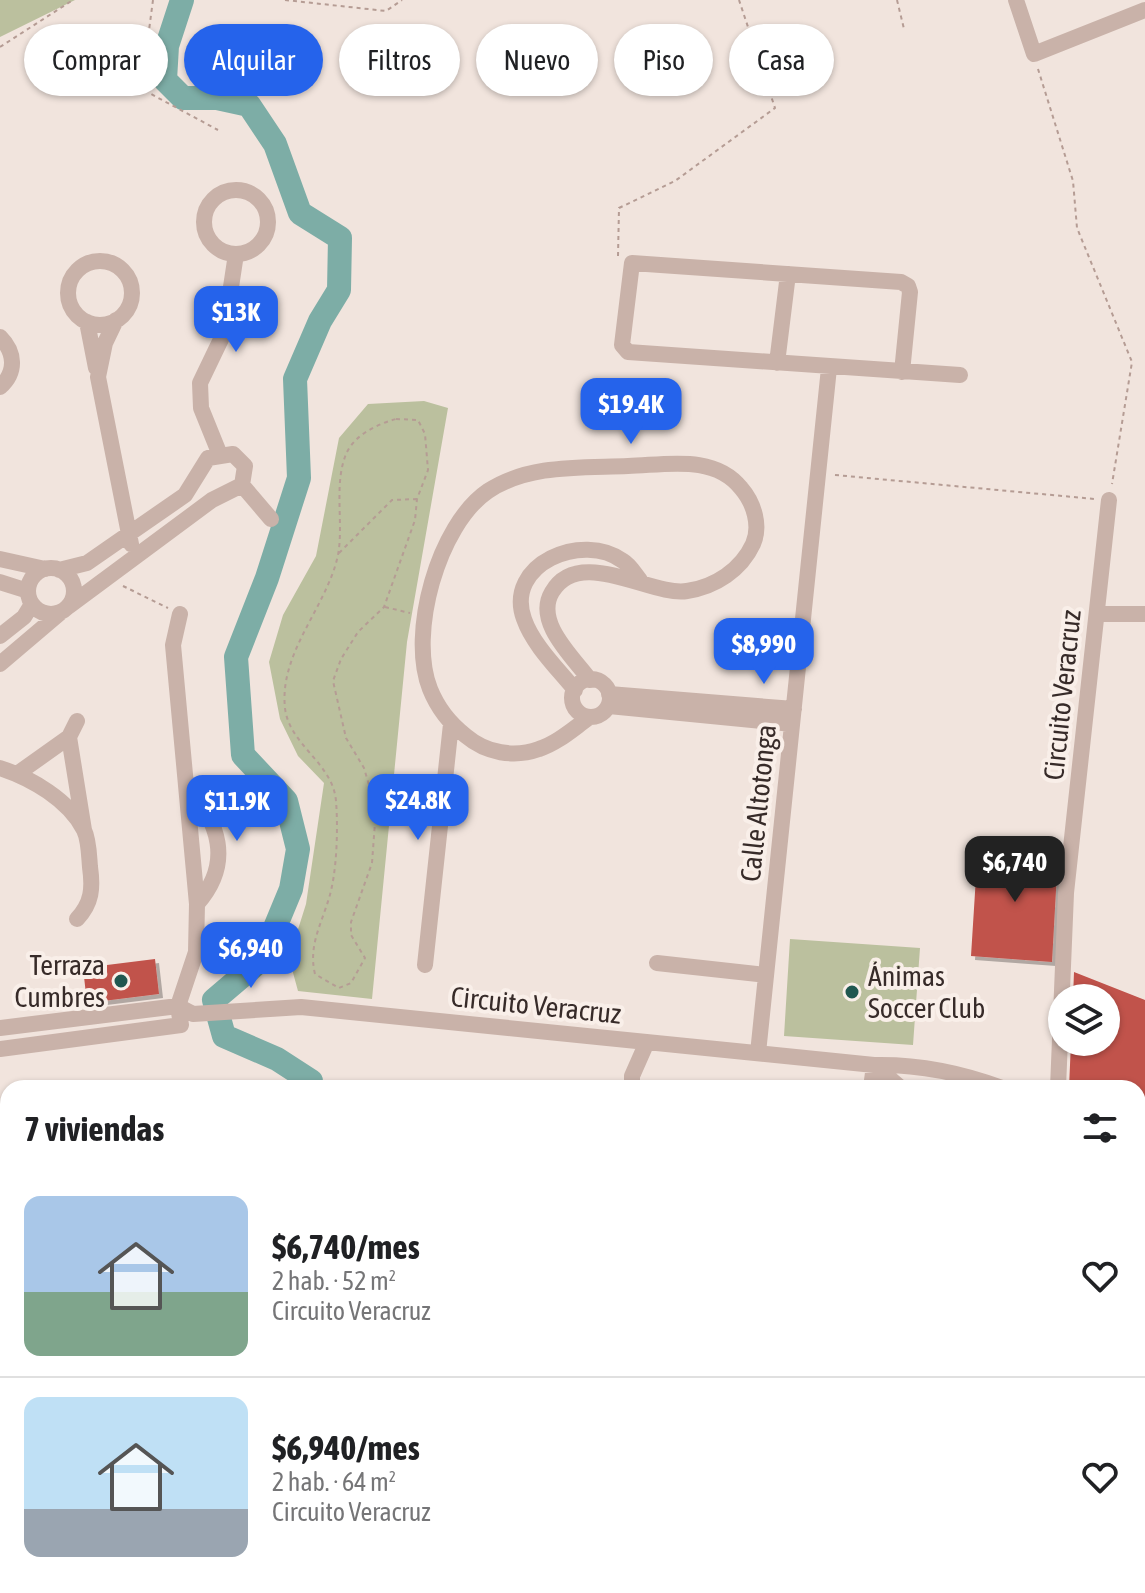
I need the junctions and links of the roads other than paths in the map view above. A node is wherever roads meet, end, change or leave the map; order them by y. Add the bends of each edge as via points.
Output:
1 (1016, 0) edge
2 (1143, 7) edge
3 (236, 254) dead end
4 (788, 274) junction
5 (116, 320) junction
6 (87, 322) junction
7 (0, 337) edge
8 (777, 363) junction
9 (829, 368) junction
10 (902, 372) junction
11 (960, 375) dead end
12 (98, 377) junction
13 (0, 387) edge
14 (220, 455) junction
15 (242, 485) junction
16 (1109, 500) road end
17 (271, 519) dead end
18 (129, 535) junction
19 (135, 558) junction
20 (0, 559) edge
21 (52, 569) junction
22 (640, 580) junction
23 (0, 582) edge
24 (30, 598) junction
25 (66, 609) junction
26 (180, 614) road end
27 (1097, 614) junction
28 (1145, 614) edge
29 (0, 636) edge
30 (0, 664) edge
31 (590, 680) junction
32 (575, 690) junction
33 (609, 700) junction
34 (584, 714) junction
35 (793, 716) junction
36 (77, 721) dead end
37 (451, 724) junction
38 (69, 737) junction
39 (0, 768) edge
40 (17, 774) junction
41 (187, 782) junction
42 (85, 831) junction
43 (197, 904) junction
44 (77, 919) dead end
45 (657, 963) dead end
46 (425, 965) dead end
47 (766, 975) junction
48 (189, 1014) junction
49 (0, 1028) edge
50 (647, 1042) junction
51 (0, 1049) edge
52 (758, 1053) junction
53 (874, 1065) junction
54 (632, 1080) edge
55 (872, 1080) edge
56 (892, 1080) edge
57 (981, 1080) edge
58 (1058, 1080) edge

1 - 2 street via 1032,52
3 - 14 street via 224,333 200,383 201,408
4 - 8 street
4 - 8 street via 638,261 629,271 624,349
4 - 10 street via 908,286
5 - 6 street
5 - 6 street via 130,305 131,284 119,266 98,261 79,269 69,287 72,308
5 - 12 street
6 - 12 street
7 - 13 street via 13,363
8 - 9 street
9 - 10 street
9 - 35 street, Calle Altotonga
10 - 11 street
12 - 18 street
14 - 15 street via 233,454 245,466
14 - 18 street via 208,458 185,495
15 - 17 street
15 - 19 street via 212,500
16 - 27 street, Circuito Veracruz
18 - 19 street
18 - 21 street via 87,563
19 - 25 street
20 - 21 street
21 - 24 street via 33,577
21 - 25 street via 73,585
22 - 31 street via 587,572 560,582 551,593 549,621
22 - 32 street via 624,561 587,549 555,555 528,577 521,595 523,618
22 - 37 street via 685,592 734,571 757,534 754,511 741,488 722,471 696,464 549,469 514,477 486,492 444,544 431,581 424,661 429,686
23 - 24 street
24 - 25 street via 49,615
24 - 29 street via 24,617
25 - 30 street
26 - 41 street via 173,645
27 - 28 street
27 - 58 street, Circuito Veracruz via 1066,893
31 - 32 street
31 - 33 street via 602,683
32 - 34 street via 573,701
33 - 34 street via 601,714
33 - 35 street
34 - 37 street via 569,732 540,749 501,753 476,745
35 - 47 street, Calle Altotonga
36 - 38 street
37 - 46 street
38 - 40 street
38 - 42 street
39 - 40 street
40 - 42 street via 60,801
41 - 43 street
41 - 43 street via 206,807 219,857 213,885
42 - 44 street via 93,886 87,909
43 - 48 street
45 - 47 street
47 - 52 street, Calle Altotonga
48 - 49 street
48 - 50 street, Circuito Veracruz via 301,1007
48 - 51 street
50 - 52 street, Circuito Veracruz
50 - 54 street
52 - 53 street, Circuito Veracruz
53 - 55 street
53 - 56 street
53 - 57 street, Circuito Veracruz via 915,1064

